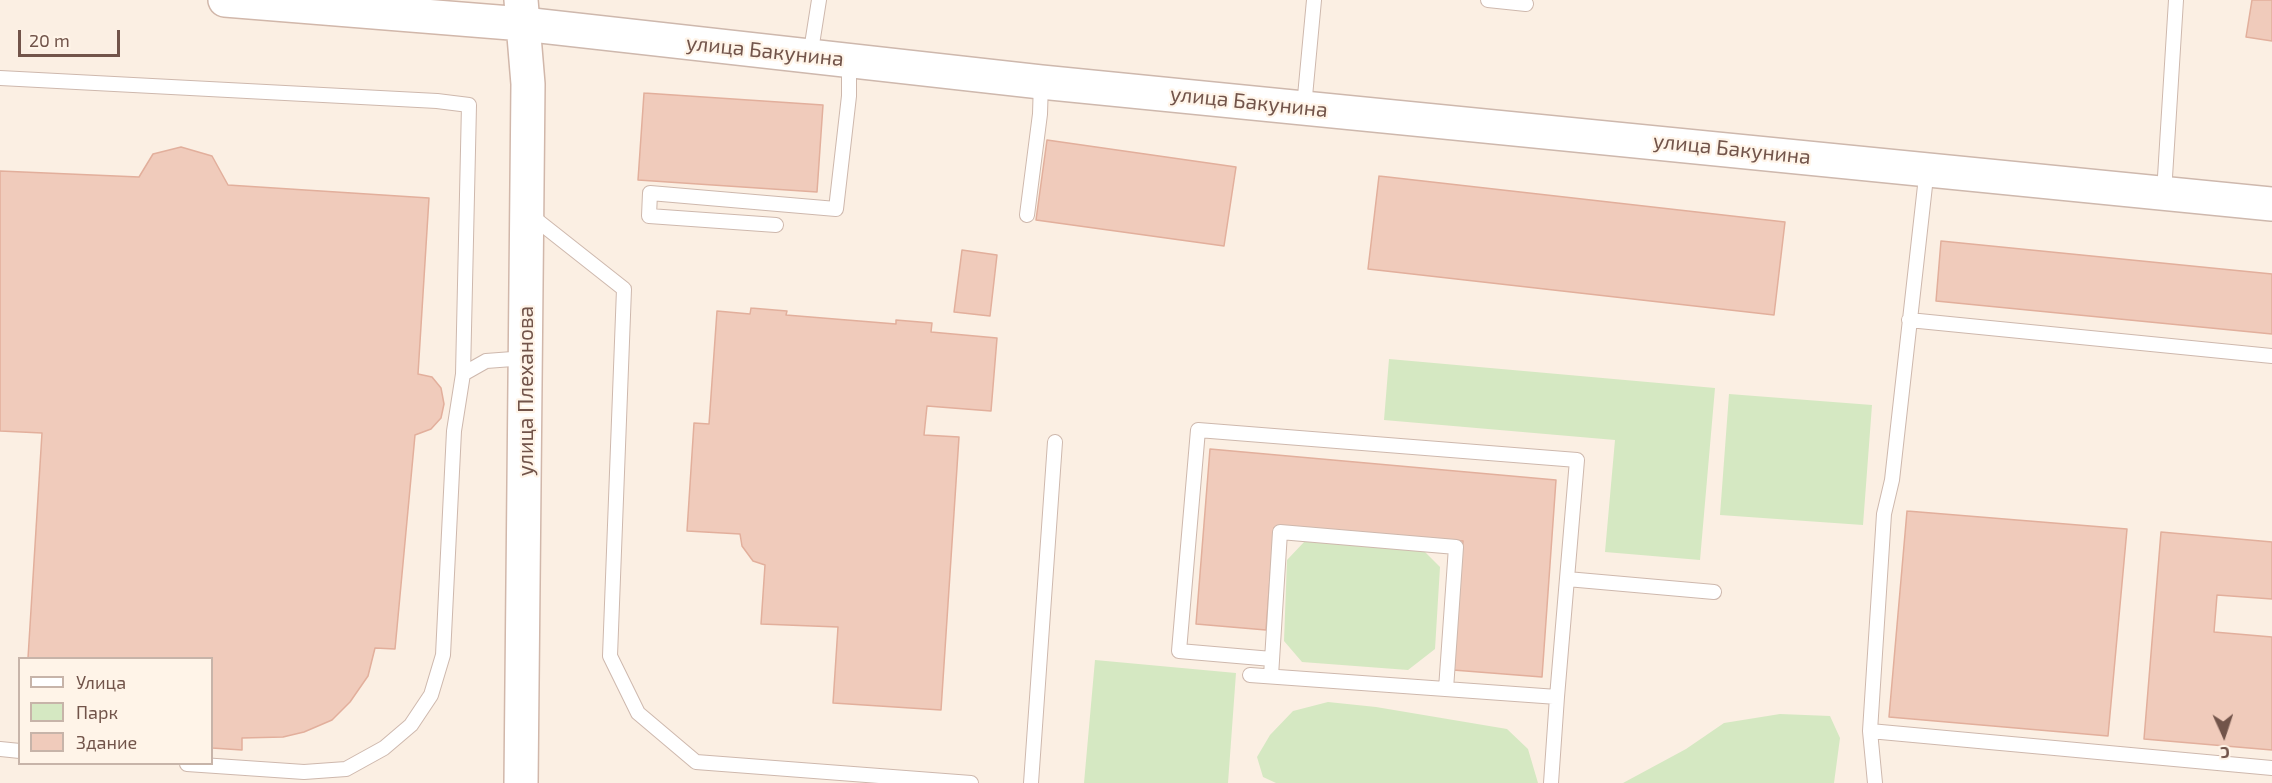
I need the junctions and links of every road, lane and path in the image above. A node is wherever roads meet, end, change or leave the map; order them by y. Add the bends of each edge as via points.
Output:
1 (225, 0) edge
2 (819, 0) edge
3 (1314, 0) edge
4 (1488, 0) edge
5 (2176, 0) edge
6 (1526, 4) dead end
7 (522, 12) edge
8 (810, 57) junction
9 (849, 61) junction
10 (0, 78) edge
11 (1041, 82) junction
12 (1304, 107) junction
13 (1927, 168) junction
14 (2164, 194) junction
15 (2272, 204) edge
16 (527, 213) junction
17 (1027, 215) dead end
18 (776, 225) dead end
19 (1909, 320) junction
20 (2272, 356) edge
21 (526, 358) junction
22 (463, 374) junction
23 (1055, 442) dead end
24 (1567, 579) junction
25 (1714, 592) dead end
26 (1272, 659) junction
27 (1250, 675) dead end
28 (1271, 676) junction
29 (1446, 689) junction
30 (1557, 697) junction
31 (1870, 731) junction
32 (0, 749) edge
33 (18, 751) edge
34 (202, 765) edge
35 (2272, 768) edge
36 (521, 783) edge
37 (971, 783) edge
38 (1031, 783) edge
39 (1551, 783) edge
40 (1875, 783) edge

1 - 7 street, улица Бакунина
2 - 8 lane
3 - 12 lane
4 - 6 lane
5 - 14 lane
7 - 8 street, улица Бакунина
7 - 16 street, улица Плеханова via 528,84
8 - 9 street, улица Бакунина
9 - 11 street, улица Бакунина
9 - 18 lane via 849,96 836,209 650,193 649,216
10 - 22 lane via 469,105
11 - 12 street, улица Бакунина
11 - 17 lane
12 - 13 street, улица Бакунина
13 - 14 street, улица Бакунина
13 - 19 lane
14 - 15 street, улица Бакунина
16 - 21 street, улица Плеханова
16 - 37 lane via 624,289 610,656 638,713 696,762
19 - 20 lane
19 - 31 lane via 1892,480 1884,514
21 - 22 lane via 486,361
21 - 36 street, улица Плеханова
22 - 34 lane via 454,430 443,655 431,695 411,725 384,748 346,768 304,772
23 - 38 lane
24 - 25 lane
24 - 26 lane via 1576,460 1198,430 1179,651
24 - 30 lane
26 - 28 lane
26 - 29 lane via 1280,532 1456,547
27 - 28 lane
28 - 29 lane
29 - 30 lane
30 - 39 lane
31 - 35 lane
31 - 40 lane
32 - 33 lane

